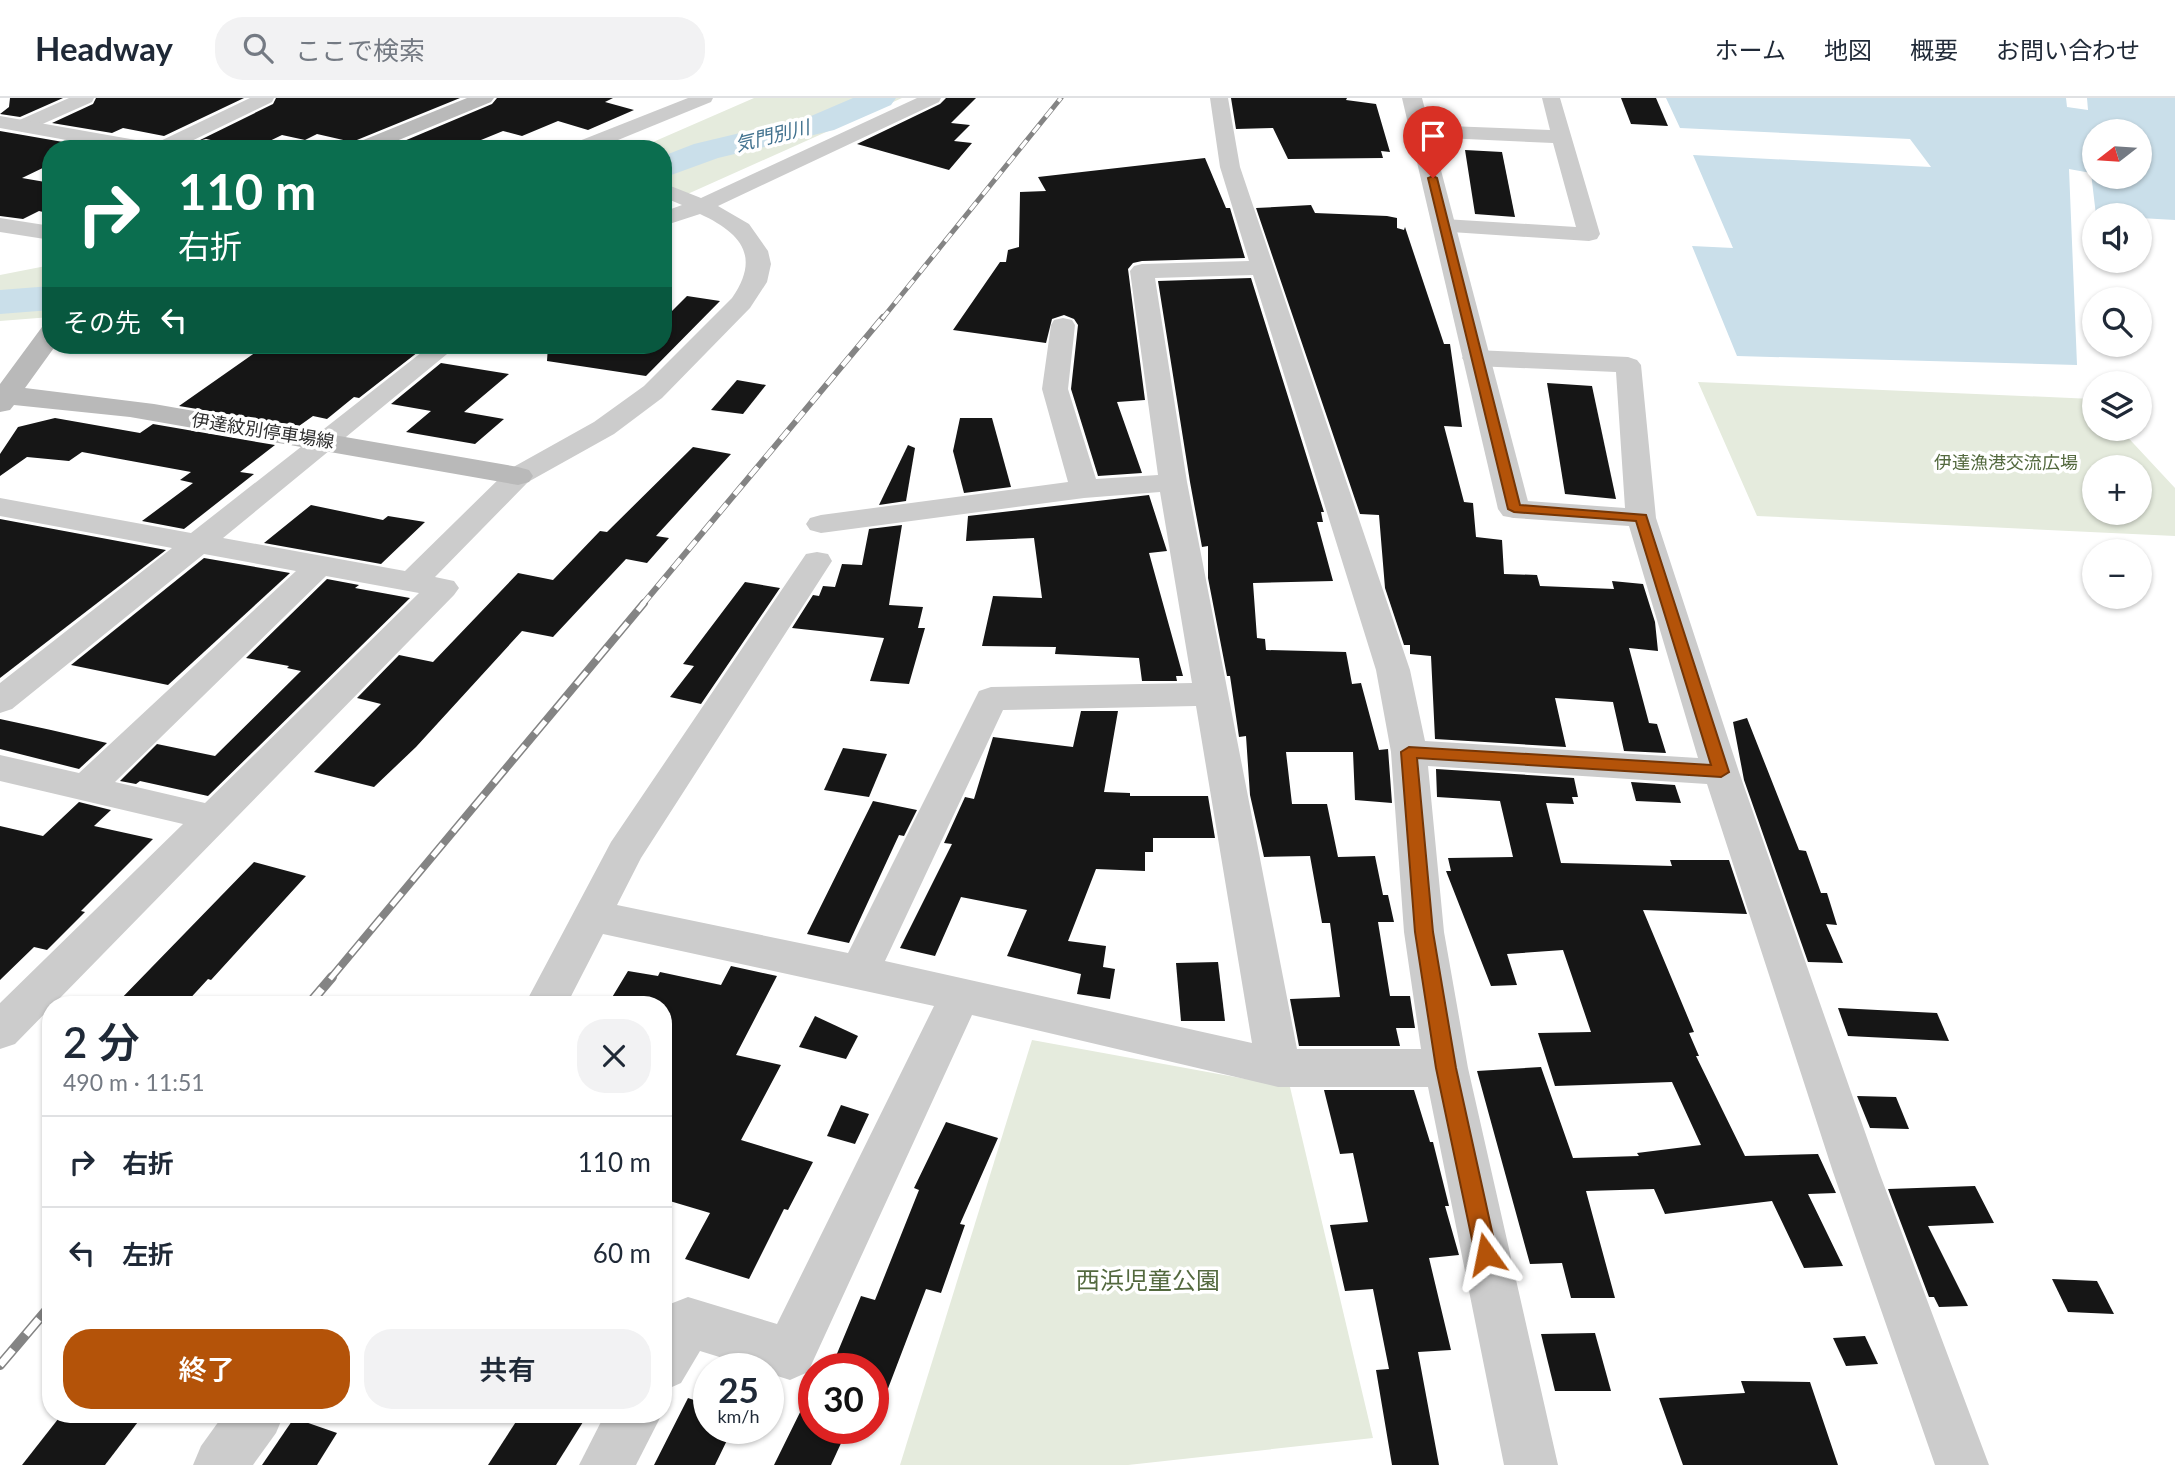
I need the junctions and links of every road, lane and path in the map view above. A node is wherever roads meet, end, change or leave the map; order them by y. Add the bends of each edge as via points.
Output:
1 (85, 98) edge
2 (265, 98) edge
3 (704, 98) edge
4 (932, 98) edge
5 (1219, 98) edge
6 (1412, 98) edge
7 (1551, 98) edge
8 (477, 99) edge
9 (0, 122) edge
10 (22, 126) junction
11 (1422, 131) junction
12 (1563, 137) junction
13 (102, 140) edge
14 (178, 140) edge
15 (379, 140) edge
16 (603, 140) edge
17 (672, 193) edge
18 (692, 203) junction
19 (672, 214) edge
20 (0, 225) edge
21 (1444, 226) junction
22 (42, 232) edge
23 (1262, 268) junction
24 (1063, 325) dead end
25 (42, 345) edge
26 (434, 354) edge
27 (1475, 358) junction
28 (2, 398) edge
29 (324, 440) junction
30 (518, 477) junction
31 (1174, 482) junction
32 (1084, 489) junction
33 (0, 507) edge
34 (1514, 509) joint
35 (1641, 518) junction
36 (821, 524) dead end
37 (198, 542) junction
38 (817, 561) dead end
39 (320, 565) junction
40 (411, 583) junction
41 (1213, 694) junction
42 (0, 701) edge
43 (1409, 752) junction
44 (0, 768) edge
45 (1721, 772) junction
46 (86, 788) junction
47 (213, 818) junction
48 (593, 916) junction
49 (859, 972) junction
50 (550, 996) edge
51 (960, 996) junction
52 (0, 1031) edge
53 (1278, 1068) junction
54 (1446, 1068) junction
55 (676, 1317) edge
56 (250, 1423) edge
57 (630, 1423) edge
58 (220, 1465) edge
59 (606, 1465) edge
60 (1531, 1465) edge
61 (1962, 1465) edge

1 - 10 street
2 - 14 street
3 - 16 street
4 - 18 street
5 - 23 street via 1230,167
6 - 11 street
7 - 12 street
8 - 15 main road
9 - 10 street
10 - 13 street
11 - 12 street
11 - 21 street
12 - 21 street via 1589,234
17 - 18 street
18 - 19 street
18 - 30 street via 728,219 750,240 759,264 755,282 741,303 653,392 604,428
20 - 22 street
21 - 27 street
23 - 31 street via 1142,271
23 - 43 street via 1393,670
24 - 32 street via 1055,389
25 - 28 main road
26 - 29 street
27 - 34 street
27 - 35 street via 1628,365
28 - 29 main road, 伊達紋別停車場線 via 42,396
29 - 30 main road, 伊達紋別停車場線
29 - 37 street
30 - 40 street
31 - 32 street
31 - 41 street
32 - 36 street
33 - 37 street
34 - 35 street
35 - 45 street
37 - 39 street
37 - 42 street
38 - 48 street via 625,852
39 - 40 street
39 - 46 street
40 - 47 street via 443,587
41 - 49 street via 991,699
41 - 53 street
43 - 45 street
43 - 54 street via 1424,932
44 - 46 street
45 - 61 street via 1856,1172
46 - 47 street
47 - 52 street
48 - 49 street
48 - 50 street
49 - 51 street
51 - 53 street
51 - 55 street via 790,1354
53 - 54 street
54 - 60 street
56 - 58 street
57 - 59 street

